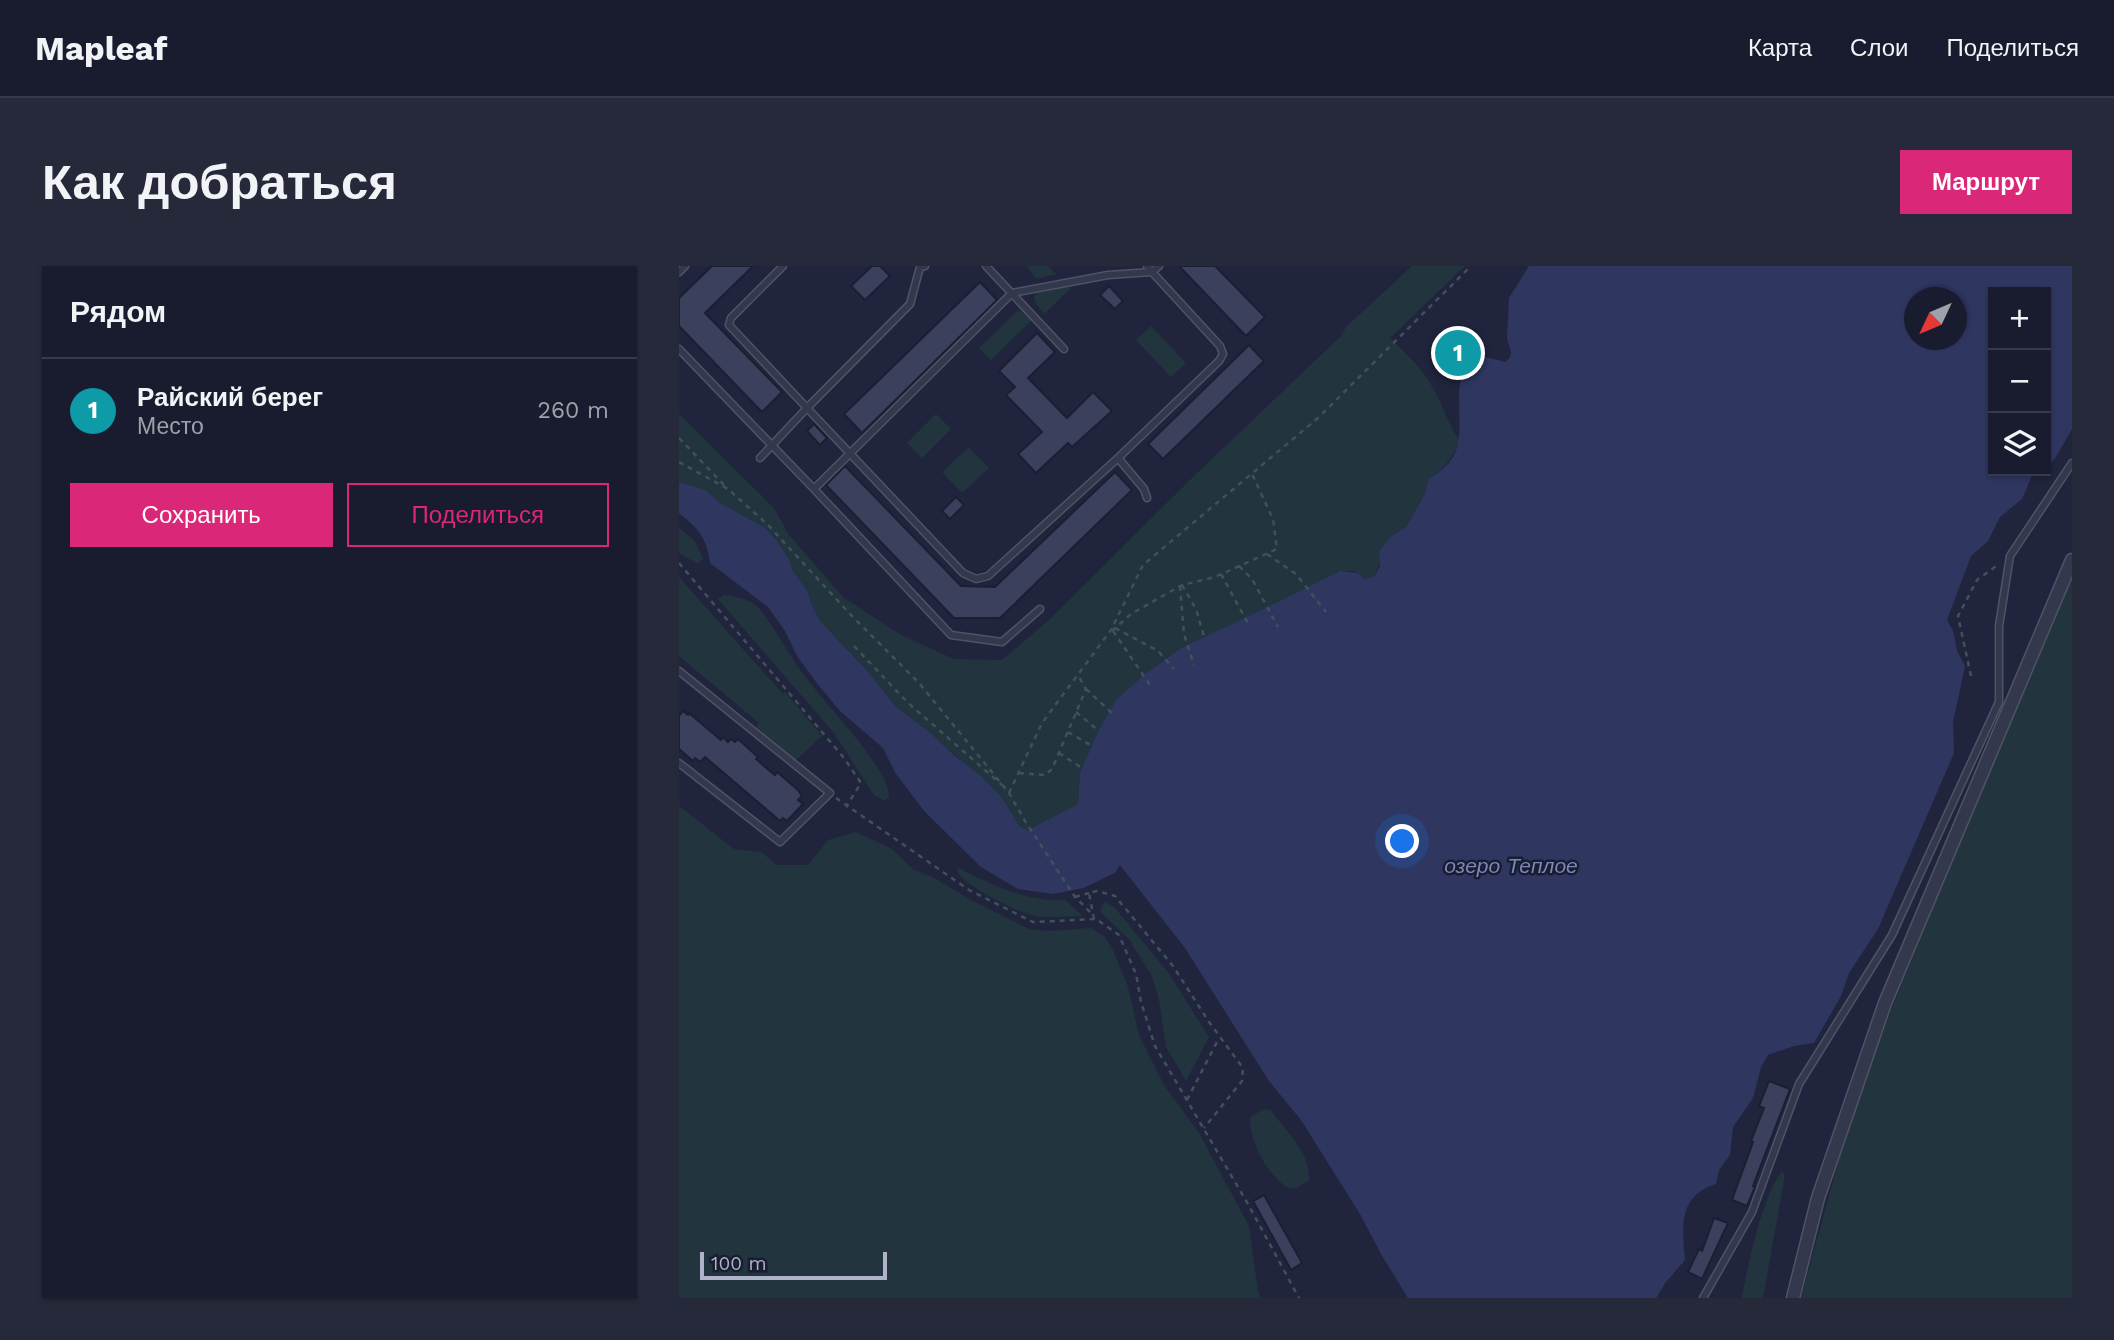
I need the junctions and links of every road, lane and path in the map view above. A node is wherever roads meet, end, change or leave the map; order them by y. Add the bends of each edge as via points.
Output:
1 (685, 266) edge
2 (783, 266) edge
3 (921, 266) edge
4 (986, 266) edge
5 (1147, 266) edge
6 (1159, 266) edge
7 (1471, 266) edge
8 (679, 272) edge
9 (1152, 272) junction
10 (1012, 293) junction
11 (679, 349) edge
12 (1064, 349) dead end
13 (807, 408) junction
14 (679, 438) edge
15 (771, 446) junction
16 (850, 453) junction
17 (760, 458) dead end
18 (1118, 458) junction
19 (679, 462) edge
20 (2072, 463) edge
21 (1252, 474) junction
22 (728, 489) junction
23 (814, 489) junction
24 (1147, 498) dead end
25 (1267, 554) junction
26 (2010, 556) junction
27 (2072, 560) edge
28 (679, 563) edge
29 (1239, 566) junction
30 (1221, 574) junction
31 (1181, 585) junction
32 (1040, 609) dead end
33 (1327, 612) dead end
34 (1250, 627) dead end
35 (1278, 627) dead end
36 (1114, 629) junction
37 (1106, 636) junction
38 (1205, 640) dead end
39 (854, 646) dead end
40 (1194, 665) dead end
41 (1174, 670) dead end
42 (679, 671) edge
43 (1078, 676) junction
44 (1971, 676) dead end
45 (1150, 685) dead end
46 (1086, 689) junction
47 (1076, 712) junction
48 (1114, 715) dead end
49 (1099, 730) dead end
50 (1068, 732) junction
51 (1093, 746) dead end
52 (1059, 753) junction
53 (679, 763) edge
54 (1082, 768) dead end
55 (1019, 773) junction
56 (1005, 787) junction
57 (829, 793) junction
58 (1009, 793) junction
59 (846, 807) junction
60 (1089, 892) junction
61 (1075, 897) junction
62 (1092, 914) junction
63 (1094, 919) junction
64 (1219, 1036) junction
65 (1187, 1100) junction
66 (1203, 1128) junction
67 (1299, 1298) edge
68 (1703, 1298) edge
69 (1793, 1298) edge

1 - 8 lane
2 - 13 lane via 729,325
3 - 13 lane via 910,304
4 - 10 lane
5 - 9 lane
6 - 9 lane
7 - 21 path via 1318,418
9 - 10 lane via 1108,275
9 - 18 lane via 1223,354
10 - 12 lane
10 - 16 lane
11 - 15 lane
13 - 15 lane
13 - 16 lane
14 - 22 path
15 - 17 lane
15 - 23 lane
16 - 18 lane via 963,573 976,579 988,576
16 - 23 lane
18 - 24 lane
19 - 22 path
20 - 26 lane
21 - 25 path via 1273,519 1277,549
21 - 37 path via 1143,565
22 - 56 path via 919,683
23 - 32 lane via 951,635 1002,642
25 - 29 path
25 - 33 path via 1296,573
26 - 44 path via 1977,580 1958,616
26 - 68 lane via 1999,626 1999,702 1892,935 1799,1084 1752,1212
27 - 69 street via 1885,1003 1818,1198
28 - 59 path via 845,758 862,783
29 - 30 path
29 - 35 path via 1252,579
30 - 31 path
30 - 34 path
31 - 36 path
31 - 38 path via 1196,609
31 - 40 path via 1184,634
36 - 37 path
36 - 41 path via 1158,651
36 - 45 path
37 - 43 path
39 - 56 path via 907,702
42 - 57 lane
43 - 46 path
43 - 55 path via 1042,723
46 - 47 path
46 - 48 path
47 - 49 path
47 - 50 path
50 - 51 path
50 - 52 path
52 - 54 path
52 - 55 path via 1045,775
53 - 57 lane via 780,842
55 - 58 path
56 - 58 path
57 - 59 path
58 - 61 path
59 - 63 path via 969,890 1033,922
60 - 61 path
60 - 62 path
60 - 64 path via 1115,896 1173,967
61 - 62 path
62 - 63 path
63 - 65 path via 1119,935 1136,974 1155,1046
64 - 65 path
64 - 66 path via 1243,1068 1242,1081
65 - 66 path
66 - 67 path

